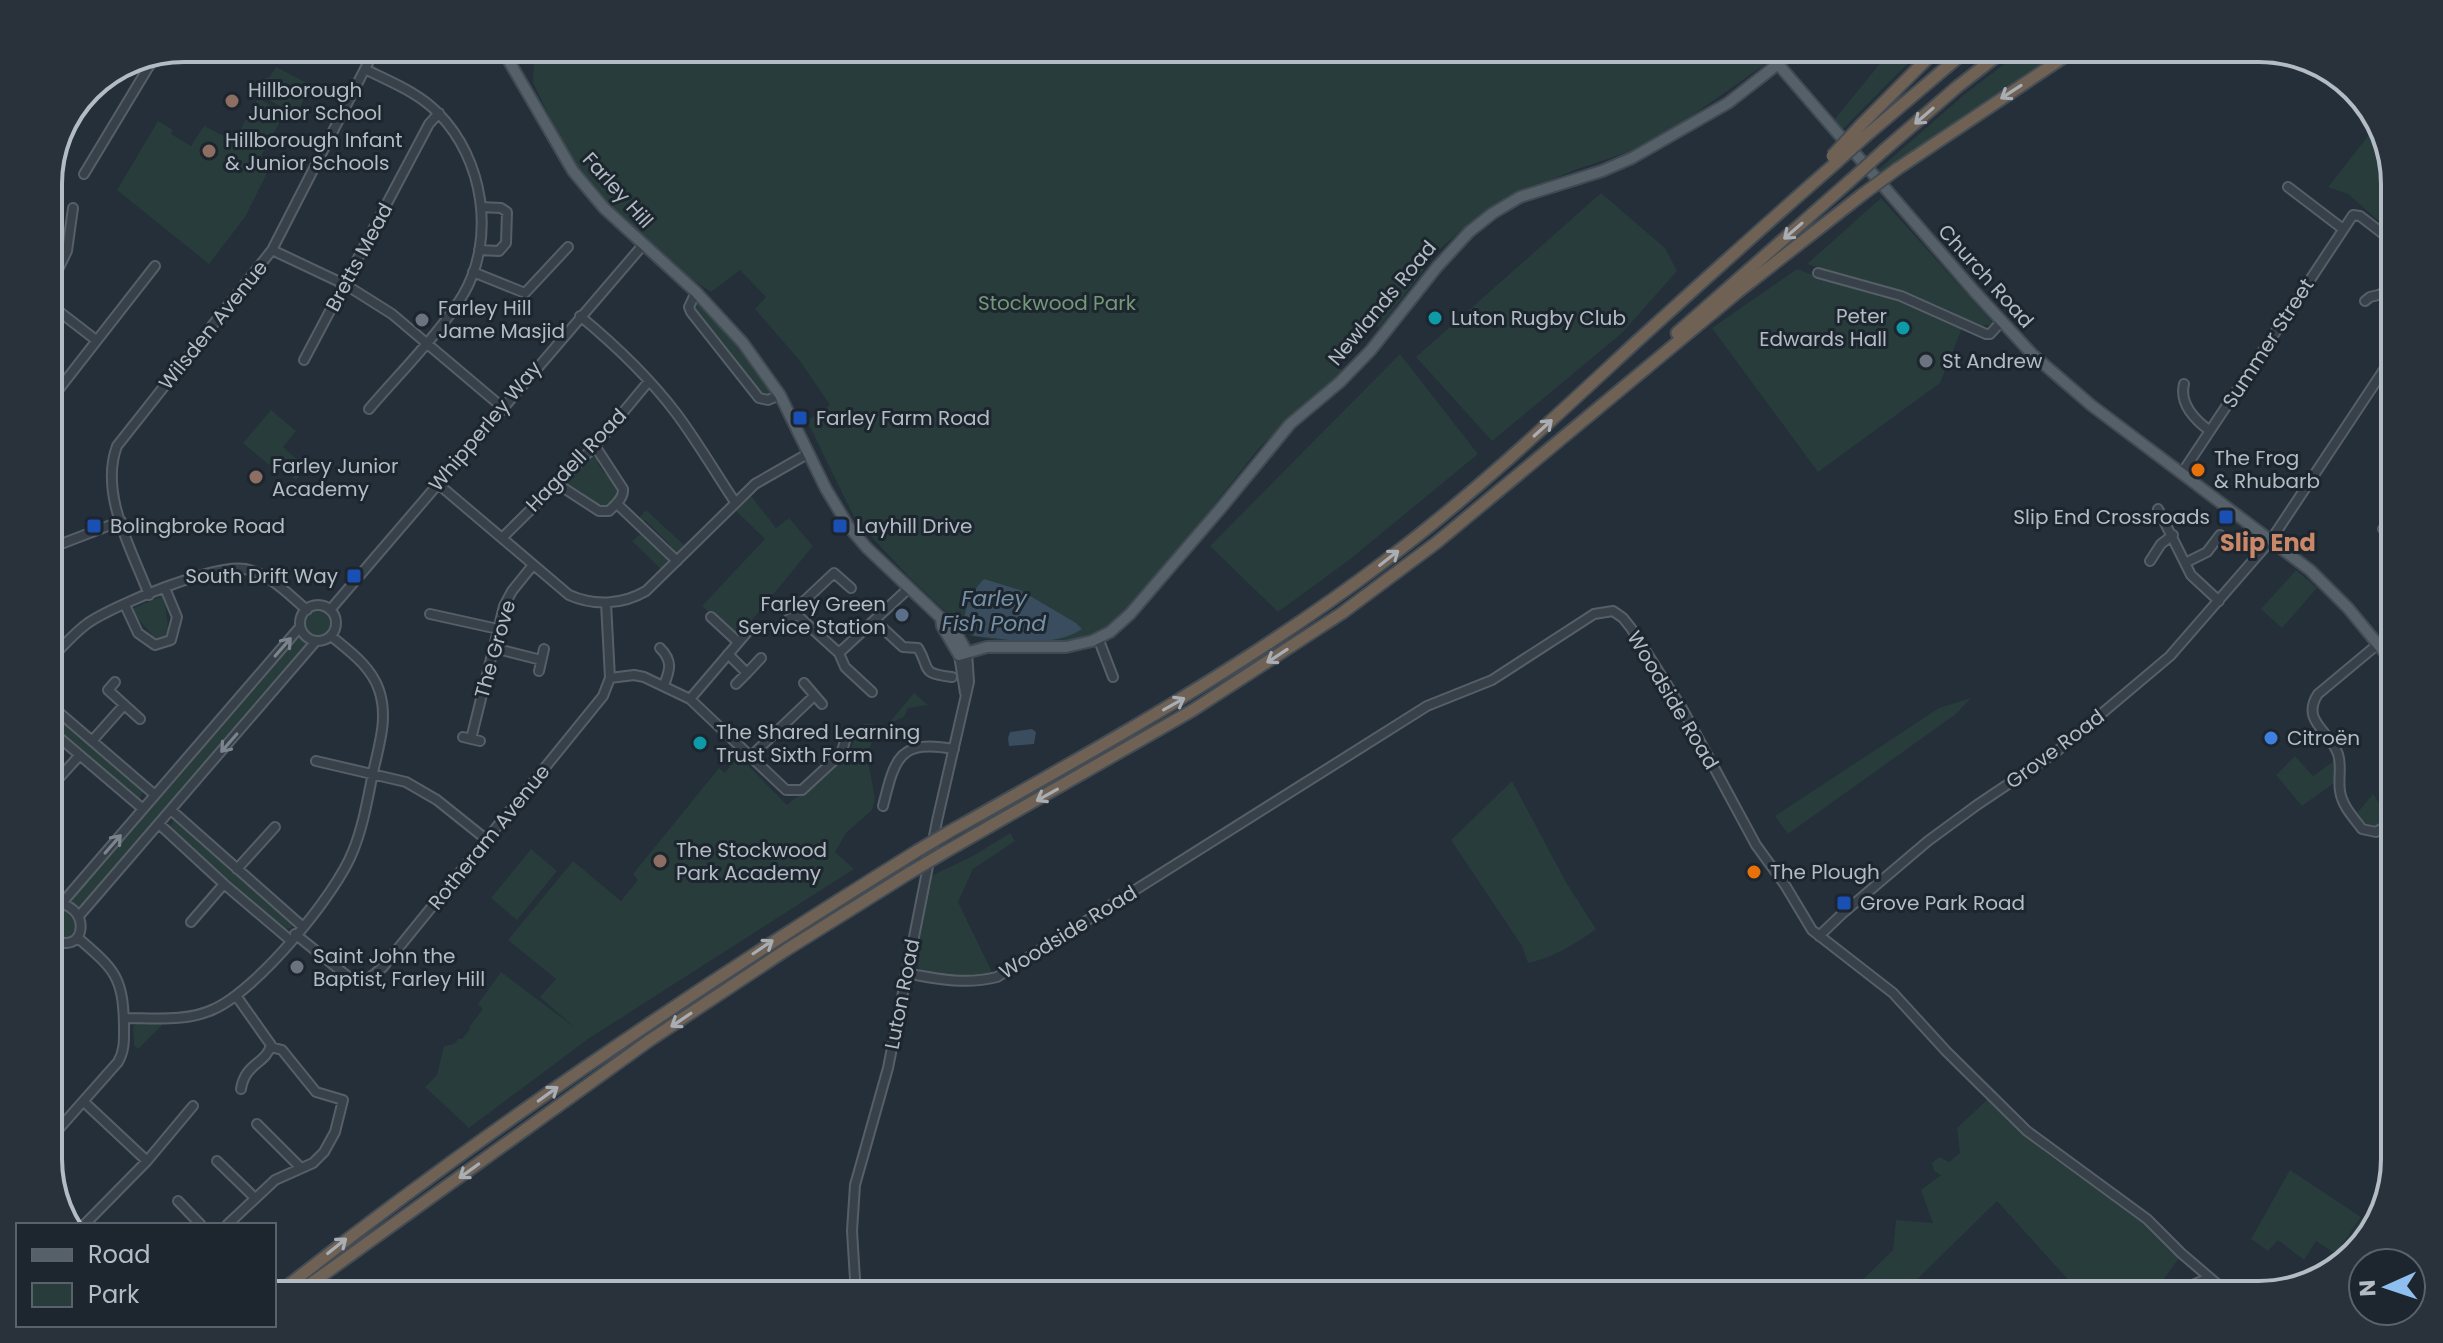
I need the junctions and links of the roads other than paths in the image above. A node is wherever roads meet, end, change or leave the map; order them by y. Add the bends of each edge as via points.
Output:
1 (368, 62) edge
2 (509, 62) edge
3 (1780, 62) edge
4 (1925, 62) edge
5 (1951, 62) edge
6 (1989, 62) edge
7 (2057, 62) edge
8 (1778, 64) junction
9 (148, 68) edge
10 (365, 69) junction
11 (439, 113) junction
12 (1864, 130) junction
13 (84, 174) dead end
14 (2288, 187) dead end
15 (481, 207) junction
16 (73, 208) dead end
17 (2343, 229) junction
18 (2381, 233) edge
19 (643, 245) junction
20 (568, 247) dead end
21 (272, 250) junction
22 (479, 250) junction
23 (62, 261) edge
24 (155, 266) dead end
25 (473, 272) junction
26 (1818, 273) dead end
27 (346, 285) junction
28 (696, 292) junction
29 (2381, 294) edge
30 (2365, 301) dead end
31 (62, 314) edge
32 (580, 316) junction
33 (2001, 322) junction
34 (96, 340) junction
35 (426, 342) junction
36 (304, 360) dead end
37 (2381, 374) edge
38 (649, 381) junction
39 (62, 385) edge
40 (780, 395) junction
41 (2169, 395) dead end
42 (502, 407) junction
43 (369, 409) dead end
44 (2210, 431) junction
45 (595, 446) junction
46 (809, 453) junction
47 (1527, 466) junction
48 (2182, 473) junction
49 (437, 483) junction
50 (556, 483) junction
51 (735, 502) junction
52 (617, 504) junction
53 (2158, 509) dead end
54 (121, 521) junction
55 (2173, 535) junction
56 (2220, 535) dead end
57 (502, 538) junction
58 (2271, 540) junction
59 (62, 544) edge
60 (677, 561) junction
61 (2150, 561) dead end
62 (2185, 563) junction
63 (533, 565) junction
64 (165, 588) junction
65 (851, 588) dead end
66 (909, 588) junction
67 (149, 595) junction
68 (2219, 601) junction
69 (606, 603) junction
70 (125, 605) junction
71 (307, 610) junction
72 (330, 610) junction
73 (430, 614) dead end
74 (797, 615) junction
75 (711, 617) dead end
76 (941, 618) junction
77 (875, 621) junction
78 (300, 627) junction
79 (498, 629) junction
80 (778, 629) dead end
81 (749, 630) dead end
82 (960, 634) junction
83 (331, 636) junction
84 (1098, 638) junction
85 (316, 641) junction
86 (738, 642) junction
87 (2378, 644) junction
88 (62, 647) edge
89 (987, 647) junction
90 (494, 648) junction
91 (660, 648) dead end
92 (2381, 648) edge
93 (544, 649) dead end
94 (839, 653) junction
95 (728, 654) junction
96 (963, 654) junction
97 (761, 658) dead end
98 (541, 660) junction
99 (539, 671) dead end
100 (747, 673) junction
101 (952, 677) dead end
102 (1113, 677) dead end
103 (610, 678) junction
104 (115, 682) dead end
105 (804, 683) dead end
106 (736, 684) dead end
107 (664, 685) junction
108 (872, 692) dead end
109 (813, 697) junction
110 (690, 699) junction
111 (822, 704) dead end
112 (124, 705) junction
113 (62, 715) edge
114 (140, 719) dead end
115 (471, 739) dead end
116 (62, 741) edge
117 (92, 741) junction
118 (845, 741) dead end
119 (954, 749) junction
120 (79, 756) junction
121 (750, 757) junction
122 (316, 761) dead end
123 (373, 774) junction
124 (62, 775) edge
125 (155, 795) junction
126 (883, 806) dead end
127 (143, 809) junction
128 (171, 810) junction
129 (159, 824) junction
130 (275, 827) dead end
131 (2381, 831) edge
132 (487, 840) junction
133 (237, 869) junction
134 (224, 884) junction
135 (62, 903) joint
136 (79, 916) junction
137 (191, 922) dead end
138 (302, 926) junction
139 (1819, 936) junction
140 (293, 937) junction
141 (78, 938) junction
142 (62, 942) edge
143 (905, 973) junction
144 (237, 997) junction
145 (124, 1018) junction
146 (271, 1047) junction
147 (241, 1089) dead end
148 (84, 1102) junction
149 (193, 1106) dead end
150 (257, 1124) dead end
151 (62, 1126) edge
152 (147, 1161) junction
153 (217, 1161) dead end
154 (301, 1168) junction
155 (255, 1198) junction
156 (178, 1201) dead end
157 (86, 1223) edge
158 (199, 1223) edge
159 (229, 1223) edge
160 (2209, 1278) junction
161 (294, 1281) edge
162 (314, 1281) edge
163 (855, 1281) edge
164 (2202, 1281) edge
165 (2213, 1281) edge

1 - 10 street, Wilsden Avenue
2 - 19 main road, Farley Hill via 573,171
3 - 8 street, Newlands Road
4 - 12 highway
5 - 12 highway
6 -> 47 highway, bridge
7 -> 47 highway, bridge via 1863,194
8 - 33 main road, Church Road
8 - 84 main road, Newlands Road via 1728,103 1632,158 1520,197 1480,223 1453,247 1356,367 1290,424 1130,614
9 - 13 street
10 - 11 street
10 - 21 street, Wilsden Avenue
11 - 15 street via 471,163
11 - 27 street, Bretts Mead
161 -> 12 highway, bridge via 608,1051 778,937 1191,694 1386,560 1545,427
14 - 17 street
15 - 22 street
15 - 22 street via 504,209 507,229 502,249
16 - 23 street
17 - 18 street, Summer Street via 2356,215
17 - 44 street, Summer Street
19 - 28 main road, Farley Hill
19 - 32 street, Whipperley Way
20 - 25 street via 525,293
21 - 27 street
21 - 54 street, Wilsden Avenue via 117,446 110,486
22 - 25 street
24 - 34 street
25 - 35 street
26 - 33 street via 1901,296 1986,334
27 - 35 street
27 - 36 street, Bretts Mead
28 - 40 main road, Farley Hill via 743,343
28 - 40 street via 691,312 759,398
29 - 30 street
31 - 34 street
32 - 38 street
32 - 42 street, Whipperley Way
33 - 48 main road, Church Road via 2069,388
34 - 39 street
35 - 42 street
35 - 43 street
37 - 58 street, Grove Road
38 - 45 street, Hagdell Road
38 - 51 street
40 - 46 main road, Farley Hill
41 - 44 street via 2182,388 2192,418
42 - 49 street, Whipperley Way
44 - 48 street, Summer Street
45 - 50 street, Hagdell Road
45 - 52 street via 623,489
46 - 51 street via 767,476
46 - 66 main road, Farley Hill via 849,527
47 -> 162 highway, bridge via 1342,613 1193,710 786,950 650,1040
48 - 58 main road, Church Road
49 - 57 street
49 - 72 street, Whipperley Way
50 - 52 street via 599,511
50 - 57 street, Hagdell Road
51 - 60 street
52 - 60 street
53 - 55 street
54 - 59 street
54 - 67 street, Wilsden Avenue
55 - 61 street
55 - 62 street
56 - 62 street via 2207,552
57 - 63 street
58 - 68 street, Grove Road
58 - 87 main road, Church Road via 2319,578
60 - 69 street via 646,591
62 - 68 street
63 - 69 street via 569,595
63 - 79 street, The Grove via 507,599
64 - 67 street
64 - 70 street via 177,617 171,640 155,645 138,633
64 - 71 street via 226,568 247,570 267,578
65 - 74 street via 831,571
66 - 76 main road, Farley Hill
66 - 77 street
67 - 70 street
68 - 139 street, Grove Road via 2137,685 2048,758 1928,841
69 - 103 street
70 - 88 street via 89,623
71 - 72 street via 321,605
71 - 78 street
72 - 83 street via 336,620
73 - 79 street
74 - 80 street
74 - 94 street
75 - 86 street
76 - 82 main road, Farley Hill
76 - 96 main road, Farley Hill
77 - 94 street
77 - 101 street via 903,647 918,648 930,672
78 - 85 street
125 -> 78 street
79 - 90 street, The Grove
81 - 86 street
82 - 89 main road
82 - 96 main road, Farley Hill
83 - 85 street
83 - 123 street via 366,667 379,690 383,727
84 - 89 main road, Newlands Road via 1049,649
84 - 102 street
85 -> 128 street
86 - 95 street
87 - 92 main road, Church Road
87 - 131 street via 2318,694 2312,713 2338,754 2341,798 2362,829
89 - 96 main road, Newlands Road
90 - 98 street
90 - 115 street, The Grove
91 - 107 street via 670,663
93 - 98 street
94 - 108 street via 845,667
95 - 100 street
95 - 110 street
96 - 119 street, Luton Road via 965,694
97 - 100 street
98 - 99 street
100 - 106 street
103 - 107 street via 634,675
103 - 132 street, Rotheram Avenue via 603,696
104 - 112 street via 108,690
105 - 109 street
107 - 110 street
109 - 111 street
109 - 121 street
110 - 121 street
112 - 114 street
112 - 117 street
113 - 117 street
116 - 120 street
117 - 125 street
118 - 121 street via 841,754 797,792 781,788
119 - 126 street via 924,745 905,754 891,775
119 - 143 street, Luton Road
120 - 124 street
120 - 127 street
122 - 123 street
123 - 132 street via 406,782
123 - 138 street via 352,853
125 - 127 street
135 -> 127 street
128 - 129 street
128 - 133 street
129 - 134 street
129 - 136 street
130 - 133 street
132 - 140 street, Rotheram Avenue via 367,980 351,979
133 - 138 street
134 - 137 street
134 - 140 street
135 - 136 street
136 - 141 street
138 - 140 street
139 - 143 street, Woodside Road via 1756,845 1683,710 1631,628 1613,611 1603,611 1492,680 1427,706 997,977 955,983
139 - 160 street, Woodside Road via 1893,993 2027,1131 2147,1219
140 - 144 street
141 - 142 street
141 - 145 street via 116,976
143 - 163 street, Luton Road via 888,1068 855,1185
144 - 145 street via 192,1016
144 - 146 street
145 - 148 street via 121,1057
146 - 147 street via 245,1073
146 - 154 street via 282,1050 316,1092 343,1100 324,1152
148 - 151 street
148 - 152 street
149 - 152 street
150 - 154 street
152 - 157 street
153 - 155 street
154 - 155 street via 275,1180
155 - 159 street
156 - 158 street
160 - 164 street
160 - 165 street, Woodside Road

